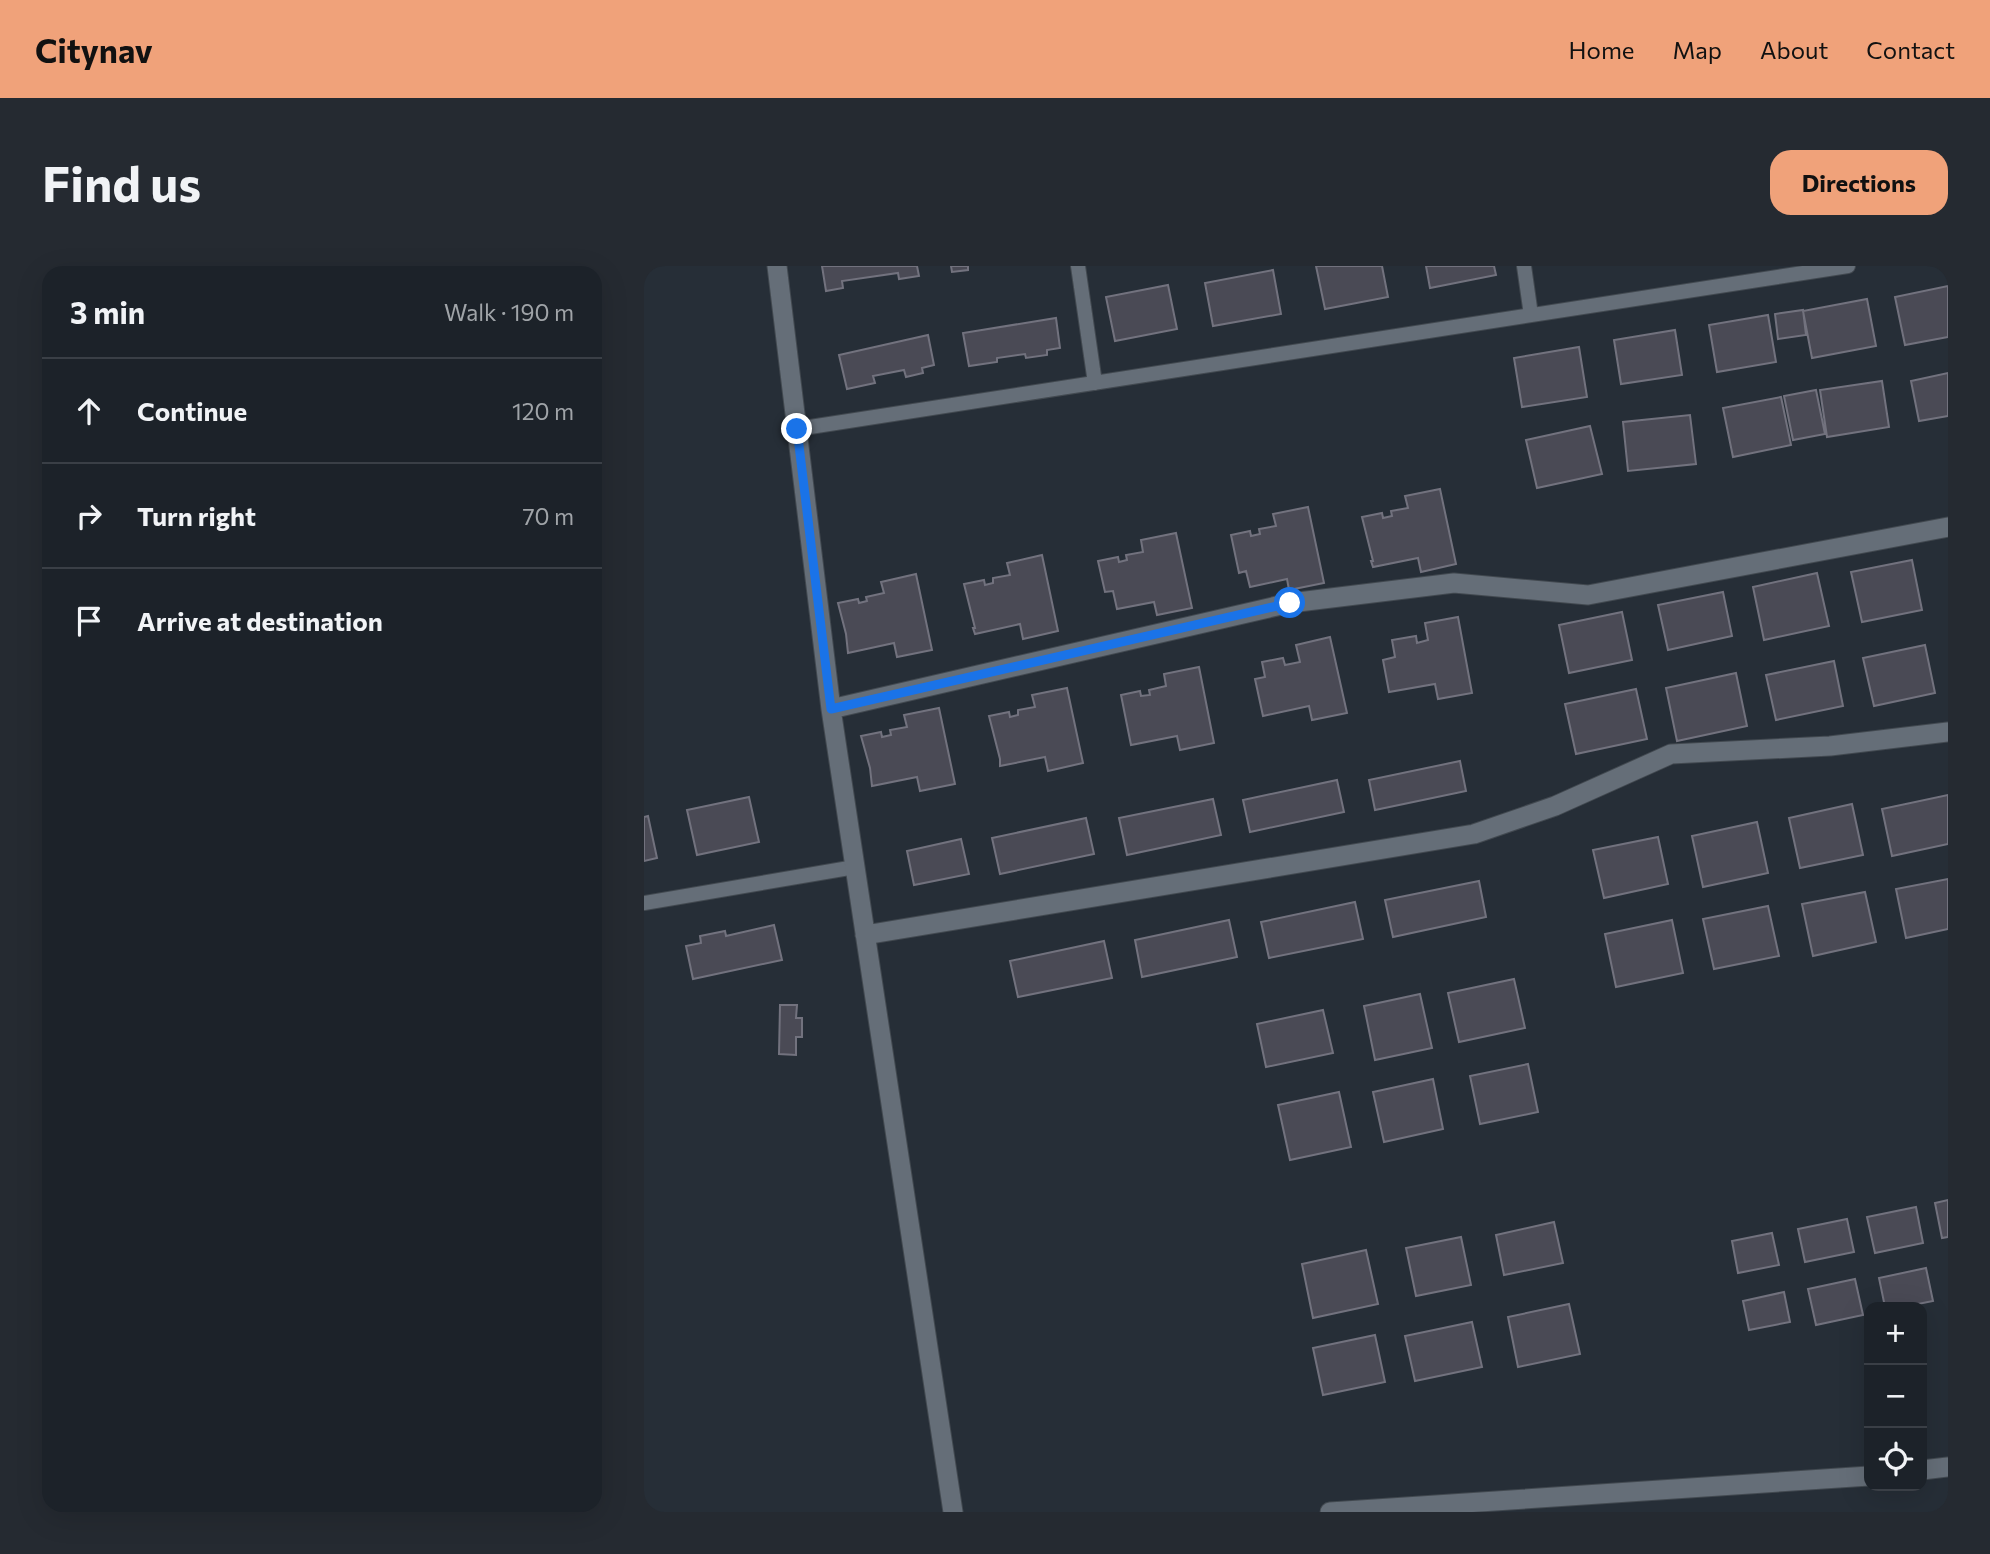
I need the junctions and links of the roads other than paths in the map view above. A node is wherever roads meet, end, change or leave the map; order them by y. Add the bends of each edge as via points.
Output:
1 (777, 266) edge
2 (1078, 266) edge
3 (1524, 266) edge
4 (1848, 266) edge
5 (1531, 315) junction
6 (1095, 383) junction
7 (797, 429) junction
8 (1948, 527) edge
9 (831, 709) junction
10 (1948, 732) edge
11 (855, 867) junction
12 (644, 904) edge
13 (865, 936) junction
14 (1948, 1467) edge
15 (1927, 1469) edge
16 (1864, 1476) edge
17 (953, 1512) edge
18 (1330, 1512) edge

1 - 7 street
2 - 6 lane
3 - 5 lane
4 - 5 lane
5 - 6 lane
6 - 7 lane
7 - 9 street
8 - 9 street via 1588,595 1454,583 1290,603
9 - 11 street
10 - 13 street via 1830,746 1671,754 1555,806 1474,834
11 - 12 lane
11 - 13 street
13 - 17 street
14 - 15 street
16 - 18 street

